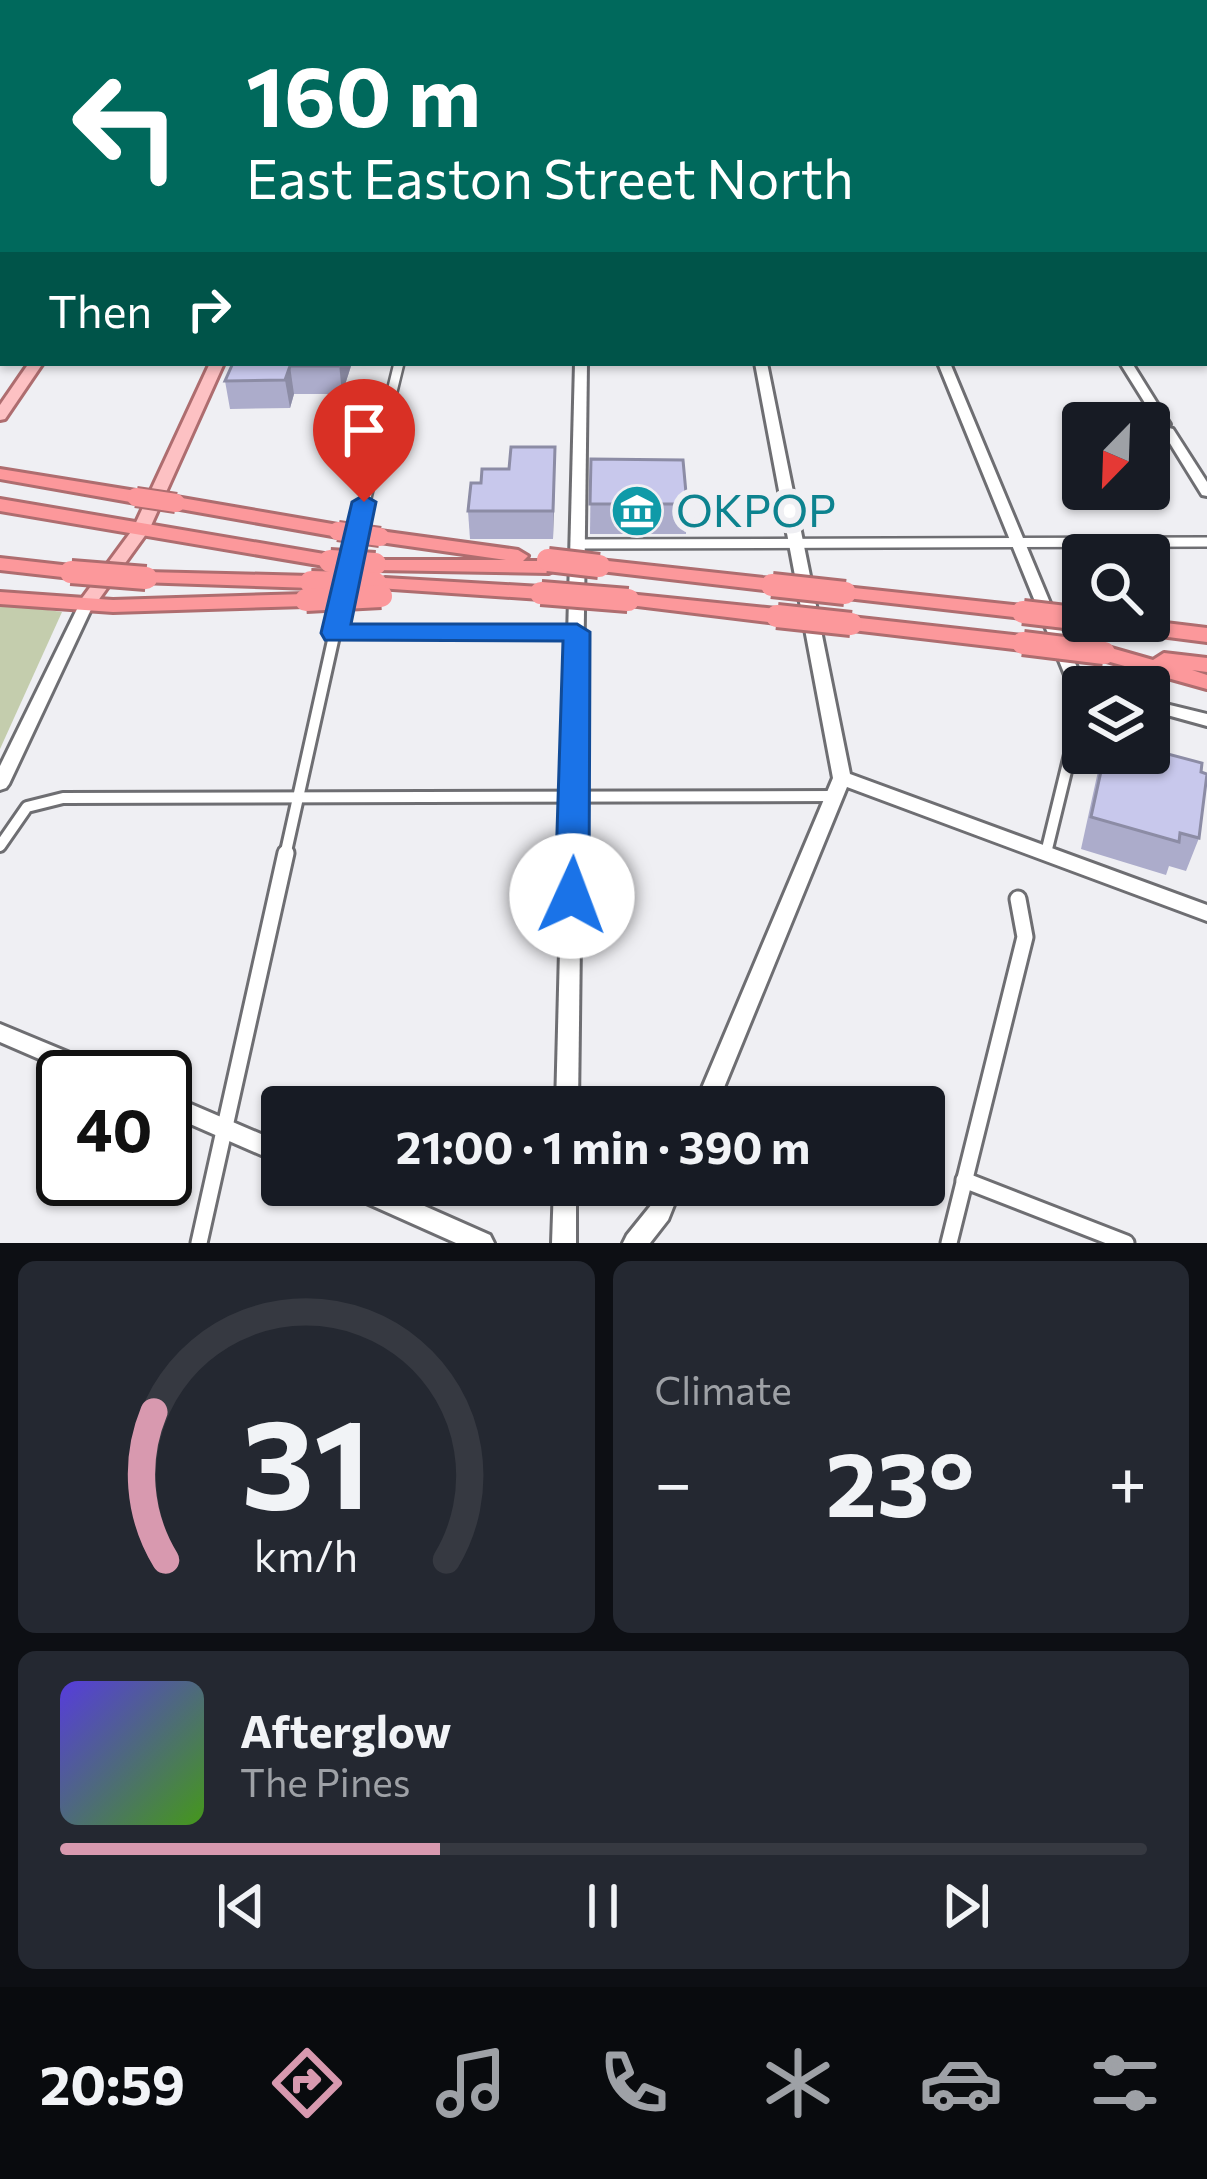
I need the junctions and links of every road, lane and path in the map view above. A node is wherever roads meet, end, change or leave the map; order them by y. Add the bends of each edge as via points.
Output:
1 (34, 366) edge
2 (216, 366) edge
3 (398, 366) edge
4 (581, 366) edge
5 (762, 366) edge
6 (945, 366) edge
7 (1128, 366) edge
8 (0, 416) edge
9 (0, 474) edge
10 (1207, 492) edge
11 (0, 505) edge
12 (141, 530) junction
13 (1207, 542) edge
14 (1019, 543) junction
15 (577, 544) junction
16 (797, 544) junction
17 (0, 564) edge
18 (548, 564) junction
19 (380, 581) junction
20 (308, 591) junction
21 (0, 598) edge
22 (86, 605) junction
23 (1062, 617) edge
24 (1170, 620) edge
25 (1207, 620) edge
26 (1170, 630) edge
27 (577, 632) junction
28 (335, 633) junction
29 (1207, 635) edge
30 (1104, 653) junction
31 (1207, 665) edge
32 (1071, 666) edge
33 (1207, 682) edge
34 (1170, 710) edge
35 (1207, 720) edge
36 (1066, 774) edge
37 (0, 784) edge
38 (840, 787) junction
39 (296, 799) junction
40 (574, 799) junction
41 (0, 846) edge
42 (1046, 853) junction
43 (1018, 899) dead end
44 (1207, 913) edge
45 (0, 1033) edge
46 (40, 1050) edge
47 (567, 1086) edge
48 (713, 1086) edge
49 (192, 1114) edge
50 (222, 1127) junction
51 (261, 1145) edge
52 (964, 1180) junction
53 (399, 1206) edge
54 (565, 1206) edge
55 (662, 1206) edge
56 (660, 1212) junction
57 (199, 1243) edge
58 (482, 1243) edge
59 (564, 1243) edge
60 (635, 1243) edge
61 (652, 1243) edge
62 (949, 1243) edge
63 (1126, 1243) edge

1 - 8 main road
2 - 12 main road
3 - 28 street
4 - 15 street
5 - 16 street
6 - 14 street
7 - 10 street
9 - 18 highway, bridge
11 - 12 highway
12 - 19 highway, bridge via 330,561
12 - 22 main road
13 - 14 street
14 - 16 street
14 - 32 street
15 - 16 street
15 - 27 street
16 - 38 street
17 - 20 highway, bridge
18 - 19 highway
18 - 23 highway, bridge
19 - 20 highway, bridge
19 - 30 highway, bridge
20 - 22 highway
21 - 22 highway
22 - 37 street
24 - 25 highway
26 - 29 highway
27 - 28 street
27 - 40 street
28 - 39 street
30 - 31 highway
30 - 33 highway
34 - 35 street
36 - 42 street
38 - 40 street
38 - 42 street
38 - 48 street
39 - 40 street
39 - 41 street via 63,798 22,811
39 - 50 street
40 - 47 street
42 - 44 street
43 - 52 street via 1025,937
45 - 46 street
49 - 50 street
50 - 51 street
50 - 57 street
52 - 62 street
52 - 63 street
53 - 58 street
54 - 59 street
55 - 56 street
56 - 60 street
56 - 61 street

